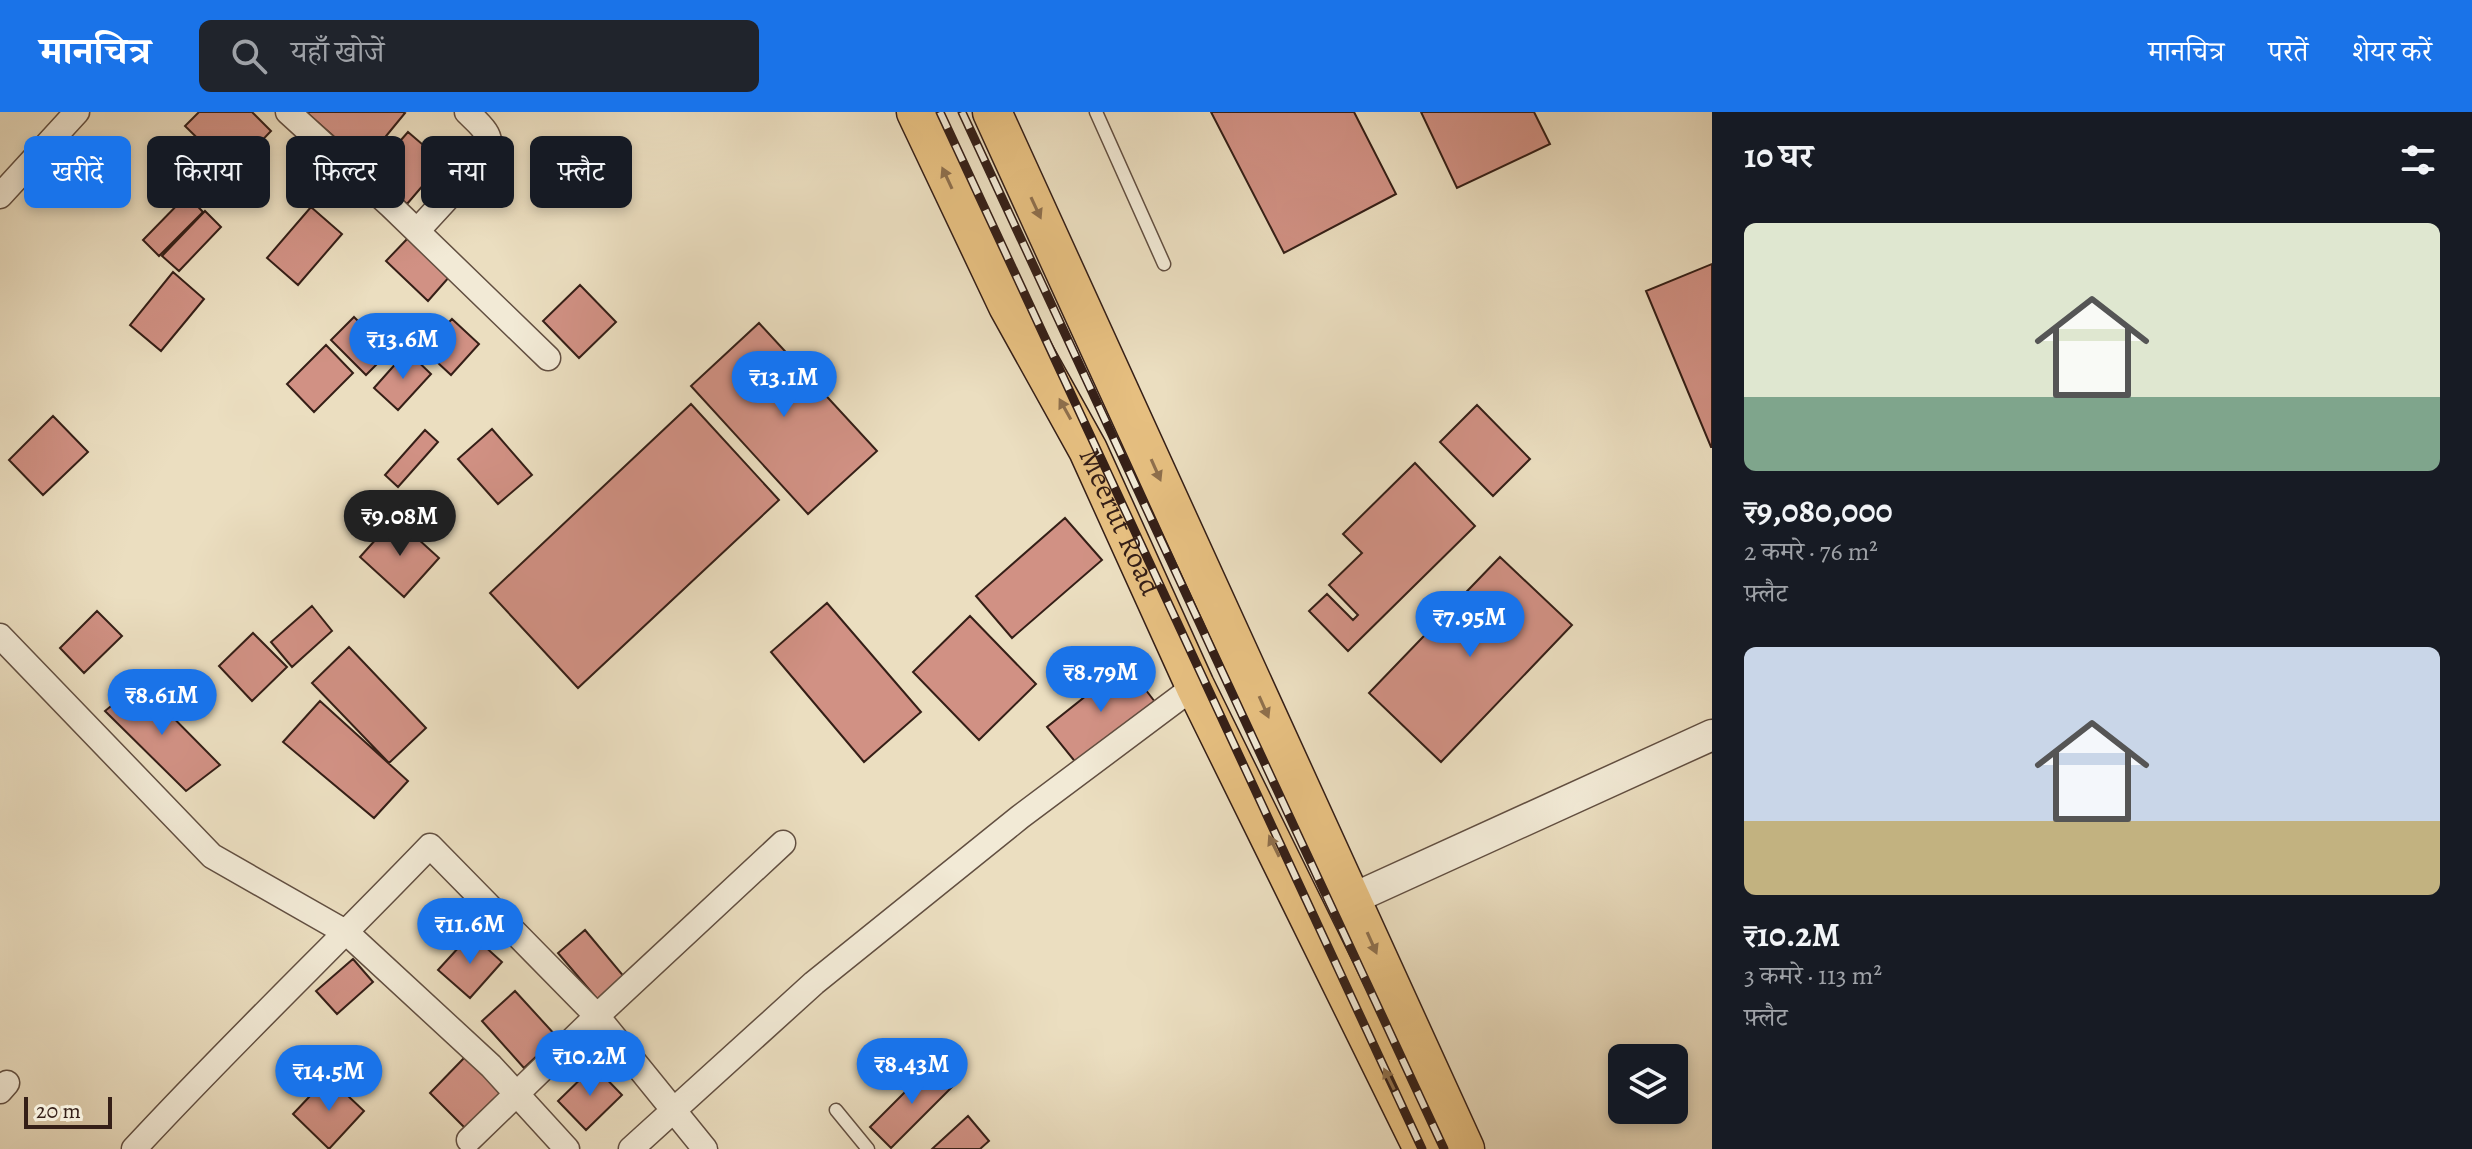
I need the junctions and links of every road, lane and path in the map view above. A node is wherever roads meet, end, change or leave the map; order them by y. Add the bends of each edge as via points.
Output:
1 (77, 112) edge
2 (288, 112) edge
3 (468, 112) edge
4 (916, 112) edge
5 (992, 112) edge
6 (1096, 112) edge
7 (0, 196) edge
8 (417, 231) junction
9 (1164, 264) dead end
10 (548, 358) dead end
11 (0, 636) edge
12 (1195, 686) junction
13 (1712, 735) edge
14 (783, 843) dead end
15 (1352, 899) junction
16 (1309, 917) junction
17 (347, 933) junction
18 (597, 1016) junction
19 (517, 1093) junction
20 (674, 1110) junction
21 (836, 1110) dead end
22 (469, 1140) dead end
23 (134, 1149) edge
24 (567, 1149) edge
25 (631, 1149) edge
26 (705, 1149) edge
27 (868, 1149) edge
28 (1423, 1149) edge
29 (1465, 1149) edge

1 - 7 street
2 - 8 street
3 - 8 street via 488,133 487,155
12 -> 4 main road, Meerut Road via 1088,450 1008,306
5 -> 15 main road, Meerut Road
6 - 9 lane
8 - 10 street
11 - 17 street via 212,856
16 -> 12 main road, Meerut Road
12 - 20 street via 1020,817 814,983
13 - 15 street
14 - 18 street
15 - 16 main road
15 -> 29 main road, Meerut Road
28 -> 16 main road, Meerut Road
17 - 18 street via 430,846
17 - 19 street
17 - 23 street
18 - 19 street
18 - 20 street
19 - 22 street
19 - 24 street
20 - 25 street
20 - 26 street
21 - 27 lane

